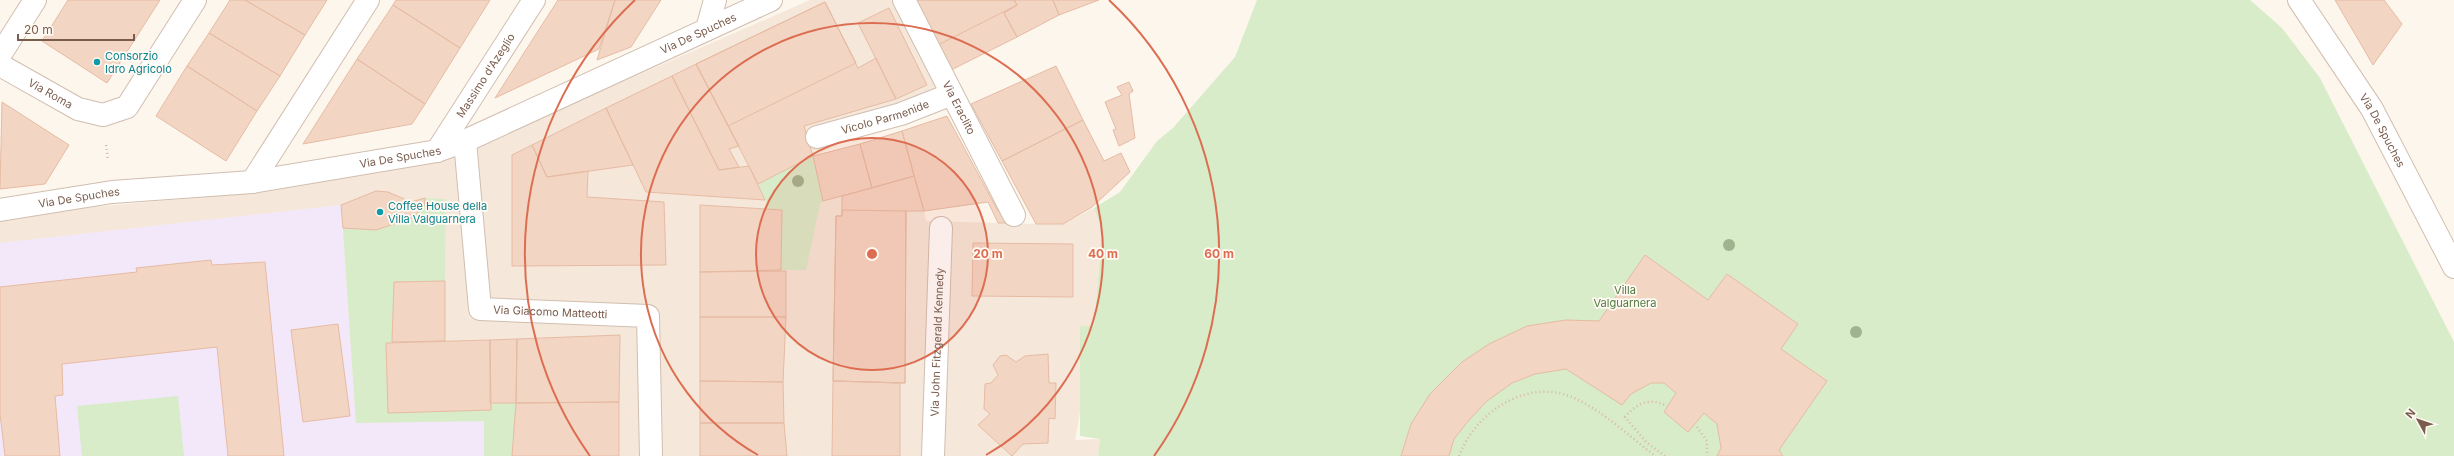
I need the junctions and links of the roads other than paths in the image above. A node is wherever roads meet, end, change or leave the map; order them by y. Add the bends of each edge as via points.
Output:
1 (35, 0) edge
2 (196, 0) edge
3 (368, 0) edge
4 (534, 0) edge
5 (715, 0) edge
6 (771, 0) edge
7 (904, 0) edge
8 (2299, 0) edge
9 (707, 29) junction
10 (0, 55) edge
11 (0, 65) edge
12 (952, 94) junction
13 (817, 137) dead end
14 (464, 141) junction
15 (437, 151) junction
16 (252, 182) junction
17 (0, 210) edge
18 (1014, 216) dead end
19 (941, 228) dead end
20 (2454, 268) edge
21 (651, 456) edge
22 (933, 456) edge

1 - 10 street
2 - 11 street, Via Roma via 127,107 103,115 78,109
3 - 16 street
4 - 15 street, Massimo d'Azeglio
5 - 9 street
6 - 9 street, Via De Spuches
7 - 12 street, Via Eraclito
8 - 20 street, Via De Spuches via 2372,110
9 - 14 street, Via De Spuches
12 - 13 street, Vicolo Parmenide via 901,114
12 - 18 street, Via Eraclito
14 - 15 street, Via De Spuches
14 - 21 street, Via Giacomo Matteotti via 480,309 648,316
15 - 16 street, Via De Spuches
16 - 17 street, Via De Spuches via 112,192
19 - 22 street, Via John Fitzgerald Kennedy

